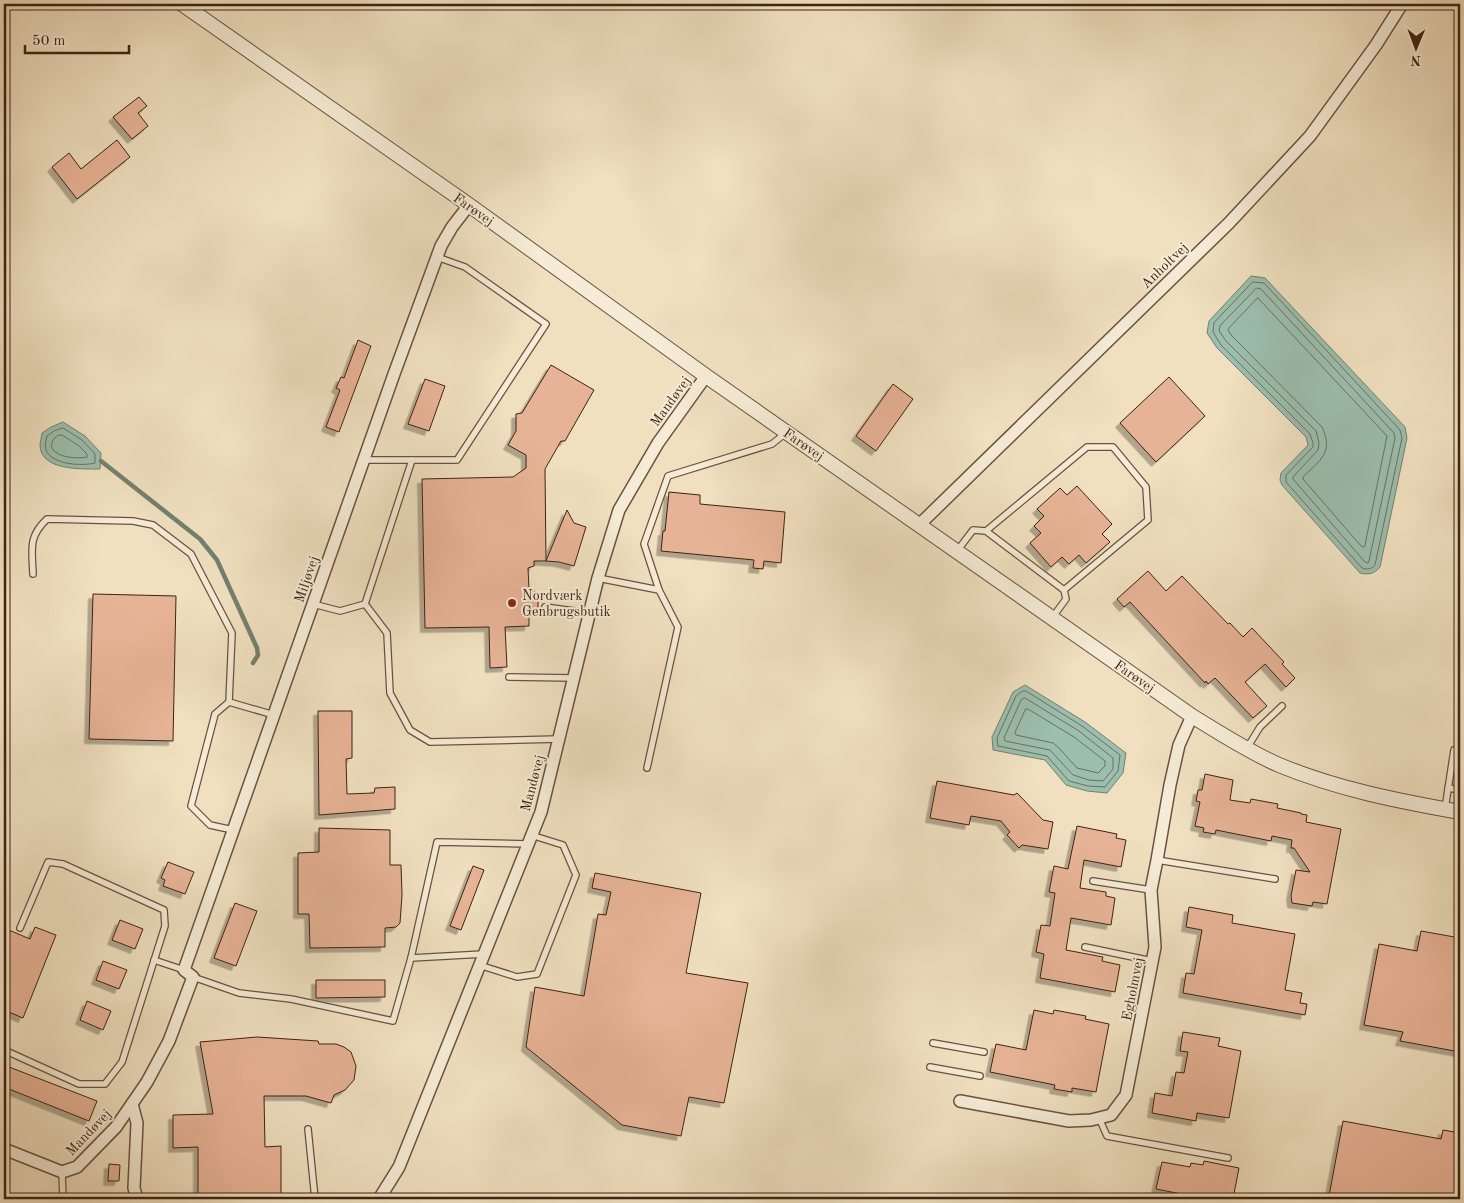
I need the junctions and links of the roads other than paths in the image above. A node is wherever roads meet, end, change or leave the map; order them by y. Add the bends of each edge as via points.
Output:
1 (182, 4) edge
2 (1402, 4) edge
3 (469, 205) junction
4 (437, 257) junction
5 (706, 376) junction
6 (787, 432) junction
7 (364, 460) junction
8 (412, 460) junction
9 (919, 525) junction
10 (986, 531) junction
11 (957, 551) junction
12 (33, 574) dead end
13 (598, 578) junction
14 (659, 590) junction
15 (1064, 590) junction
16 (313, 604) junction
17 (365, 604) junction
18 (545, 607) dead end
19 (590, 613) junction
20 (1052, 618) junction
21 (508, 677) dead end
22 (574, 678) junction
23 (229, 702) junction
24 (1282, 706) dead end
25 (274, 715) junction
26 (1192, 716) junction
27 (559, 739) junction
28 (1247, 748) junction
29 (1454, 750) dead end
30 (647, 768) dead end
31 (1448, 788) junction
32 (1460, 790) edge
33 (1445, 810) junction
34 (1460, 812) edge
35 (234, 830) junction
36 (530, 840) junction
37 (1157, 860) junction
38 (1275, 879) dead end
39 (1093, 881) dead end
40 (1151, 890) junction
41 (20, 928) dead end
42 (1085, 947) dead end
43 (411, 958) junction
44 (481, 959) junction
45 (154, 960) junction
46 (1152, 961) junction
47 (189, 973) junction
48 (933, 1043) dead end
49 (4, 1050) edge
50 (984, 1052) dead end
51 (930, 1067) dead end
52 (980, 1076) dead end
53 (960, 1101) dead end
54 (132, 1104) junction
55 (1099, 1118) junction
56 (308, 1129) dead end
57 (4, 1149) edge
58 (1228, 1158) dead end
59 (62, 1172) junction
60 (63, 1199) edge
61 (137, 1199) edge
62 (315, 1199) edge
63 (379, 1199) edge

1 - 3 street, Farøvej
2 - 9 street, Anholtvej via 1310,136 1229,223
3 - 4 street, Miljøvej via 452,227
3 - 5 street, Farøvej
4 - 7 street, Miljøvej
4 - 8 lane via 465,267 546,324 457,460
5 - 6 street, Farøvej
5 - 13 street, Mandøvej via 658,443 619,510
6 - 9 street, Farøvej
6 - 14 lane via 772,444 668,476 644,544
7 - 8 lane
7 - 16 street, Miljøvej
8 - 17 lane
9 - 11 street, Farøvej
10 - 11 lane via 973,530
10 - 15 lane
10 - 15 lane via 1088,447 1113,447 1146,487 1148,520
11 - 20 street, Farøvej
12 - 23 lane via 32,544 37,529 47,519 133,521 153,525 191,554 232,633
13 - 14 lane
13 - 19 street, Mandøvej
14 - 30 lane via 678,627
15 - 20 lane via 1066,599
16 - 17 lane via 340,611
16 - 25 street, Miljøvej
17 - 27 lane via 387,633 390,693 410,730 430,742
18 - 19 lane
19 - 22 street, Mandøvej
20 - 26 street, Farøvej
21 - 22 lane
22 - 27 street, Mandøvej
23 - 25 lane
23 - 35 lane via 215,714 191,806 210,824
24 - 28 lane via 1260,727
25 - 35 street, Miljøvej
26 - 28 street, Farøvej
26 - 37 street, Egholmvej via 1179,745
27 - 36 street, Mandøvej via 541,812
28 - 33 street, Farøvej via 1329,784
29 - 31 lane
31 - 32 lane
31 - 33 lane
33 - 34 street, Farøvej
35 - 47 street, Miljøvej
36 - 43 lane via 437,842
36 - 44 street, Mandøvej
36 - 44 lane via 563,845 576,875 537,974 517,977
37 - 38 lane
37 - 40 street, Egholmvej
39 - 40 lane
40 - 46 street, Egholmvej via 1155,947
41 - 45 lane via 48,862 63,864 164,910 165,926
42 - 46 lane
43 - 44 lane
43 - 47 lane via 393,1022 291,999 239,993
44 - 63 street, Mandøvej via 399,1167
45 - 47 lane
45 - 49 lane via 122,1062 105,1084 79,1084
46 - 55 street, Egholmvej via 1126,1095 1111,1115
47 - 54 street, Mandøvej via 169,1041
48 - 50 lane
51 - 52 lane
53 - 55 street, Egholmvej via 1068,1121
54 - 59 street, Mandøvej via 116,1127 77,1167
54 - 61 street, Mandøvej via 137,1123 134,1188
55 - 58 lane via 1107,1136
56 - 62 lane
57 - 59 street, Mandøvej
59 - 60 lane

